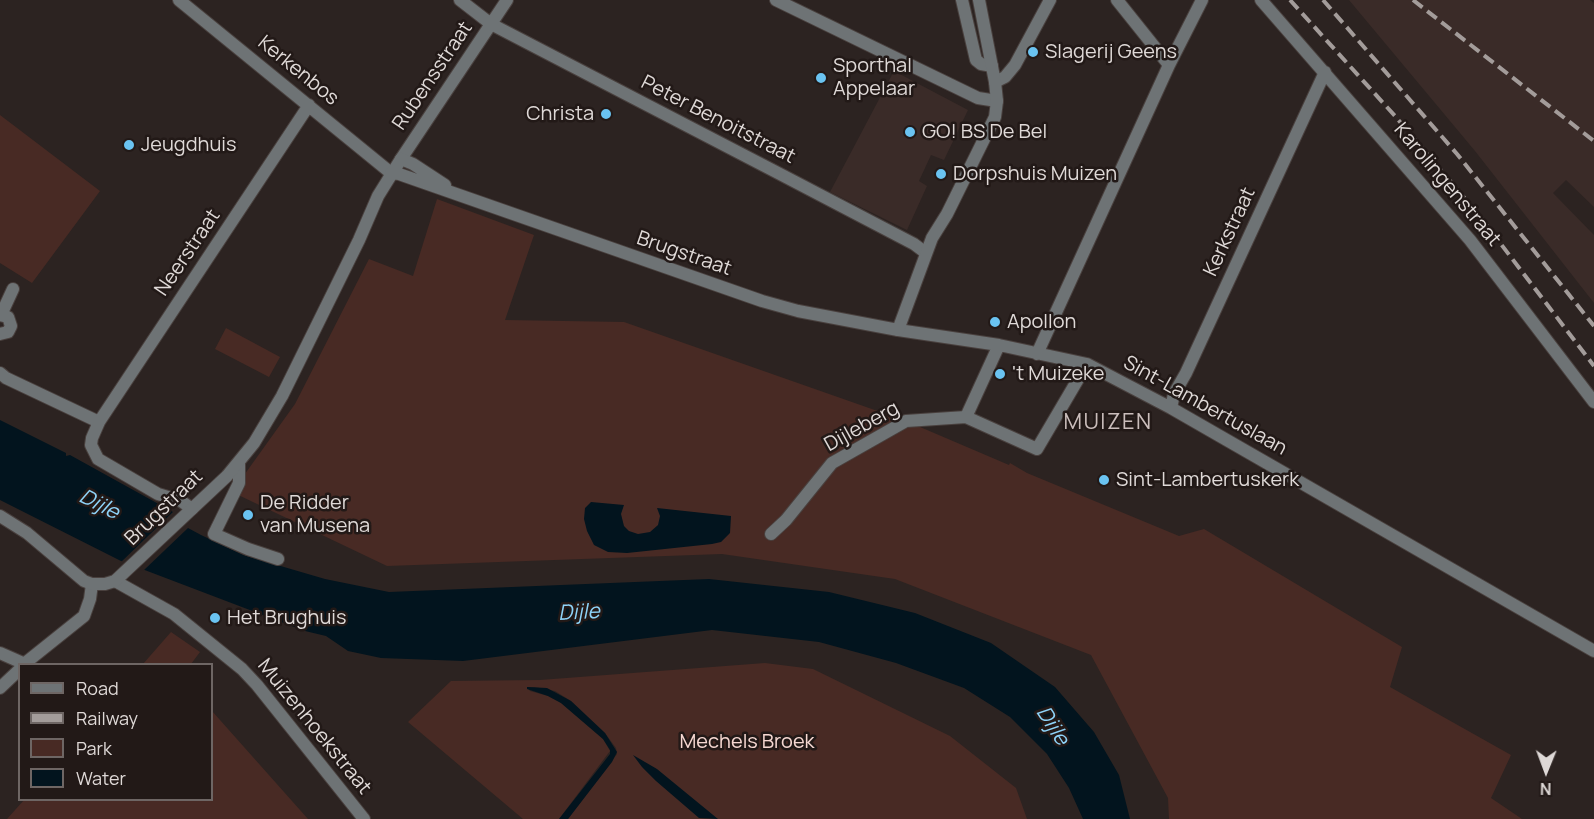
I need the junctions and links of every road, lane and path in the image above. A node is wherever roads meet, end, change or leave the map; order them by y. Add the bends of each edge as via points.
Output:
1 (179, 0) edge
2 (460, 0) edge
3 (507, 0) edge
4 (776, 0) edge
5 (962, 0) edge
6 (979, 0) edge
7 (1050, 0) edge
8 (1117, 0) edge
9 (1202, 0) edge
10 (1261, 0) edge
11 (491, 24) junction
12 (1169, 65) junction
13 (992, 66) junction
14 (1325, 72) junction
15 (995, 82) junction
16 (997, 101) junction
17 (309, 105) junction
18 (401, 159) junction
19 (391, 173) junction
20 (462, 196) junction
21 (926, 253) junction
22 (13, 289) dead end
23 (0, 315) edge
24 (898, 330) junction
25 (0, 334) edge
26 (999, 345) junction
27 (1037, 354) junction
28 (1087, 364) junction
29 (0, 373) edge
30 (1594, 402) edge
31 (1171, 408) junction
32 (966, 417) junction
33 (99, 422) junction
34 (239, 463) junction
35 (189, 511) junction
36 (0, 516) edge
37 (771, 534) dead end
38 (278, 559) dead end
39 (115, 581) junction
40 (92, 584) junction
41 (1594, 651) edge
42 (0, 653) edge
43 (22, 663) edge
44 (25, 663) edge
45 (18, 671) edge
46 (0, 688) edge
47 (364, 819) edge

1 - 17 street, Kerkenbos
2 - 11 street, Peter Benoitstraat
3 - 11 street, Rubensstraat
4 - 16 street via 978,98
5 - 13 street via 976,60
6 - 13 street
7 - 15 street via 1016,65
8 - 12 street
9 - 12 street
10 - 14 street, Karolingenstraat
11 - 18 street, Rubensstraat
11 - 21 street, Peter Benoitstraat
12 - 27 street
13 - 15 street
14 - 30 street, Karolingenstraat via 1470,240
14 - 31 street, Kerkstraat via 1174,394
15 - 16 street
16 - 21 street via 990,127
17 - 19 street, Kerkenbos
17 - 33 street, Neerstraat
18 - 19 street, Rubensstraat
18 - 20 street, Brugstraat
19 - 20 street, Brugstraat
19 - 34 street, Brugstraat via 269,422
20 - 24 street, Brugstraat via 762,301
21 - 24 street
22 - 23 street
23 - 25 street via 8,317 11,326 8,332
24 - 26 street, Sint-Lambertuslaan
26 - 27 street, Sint-Lambertuslaan
26 - 32 street
27 - 28 street, Sint-Lambertuslaan
28 - 31 street, Sint-Lambertuslaan
28 - 32 street via 1037,449
29 - 33 street
31 - 41 street, Sint-Lambertuslaan
32 - 37 street, Dijleberg via 906,421 832,463
33 - 35 street, Neerstraat via 91,445 98,459 158,494 181,501
34 - 35 street, Brugstraat
34 - 38 street, Brugstraat via 239,483 214,534
35 - 39 street, Brugstraat
36 - 40 street
39 - 40 street
39 - 47 street, Muizenhoekstraat via 174,614 242,669
40 - 44 street via 84,616
42 - 43 street
45 - 46 street

